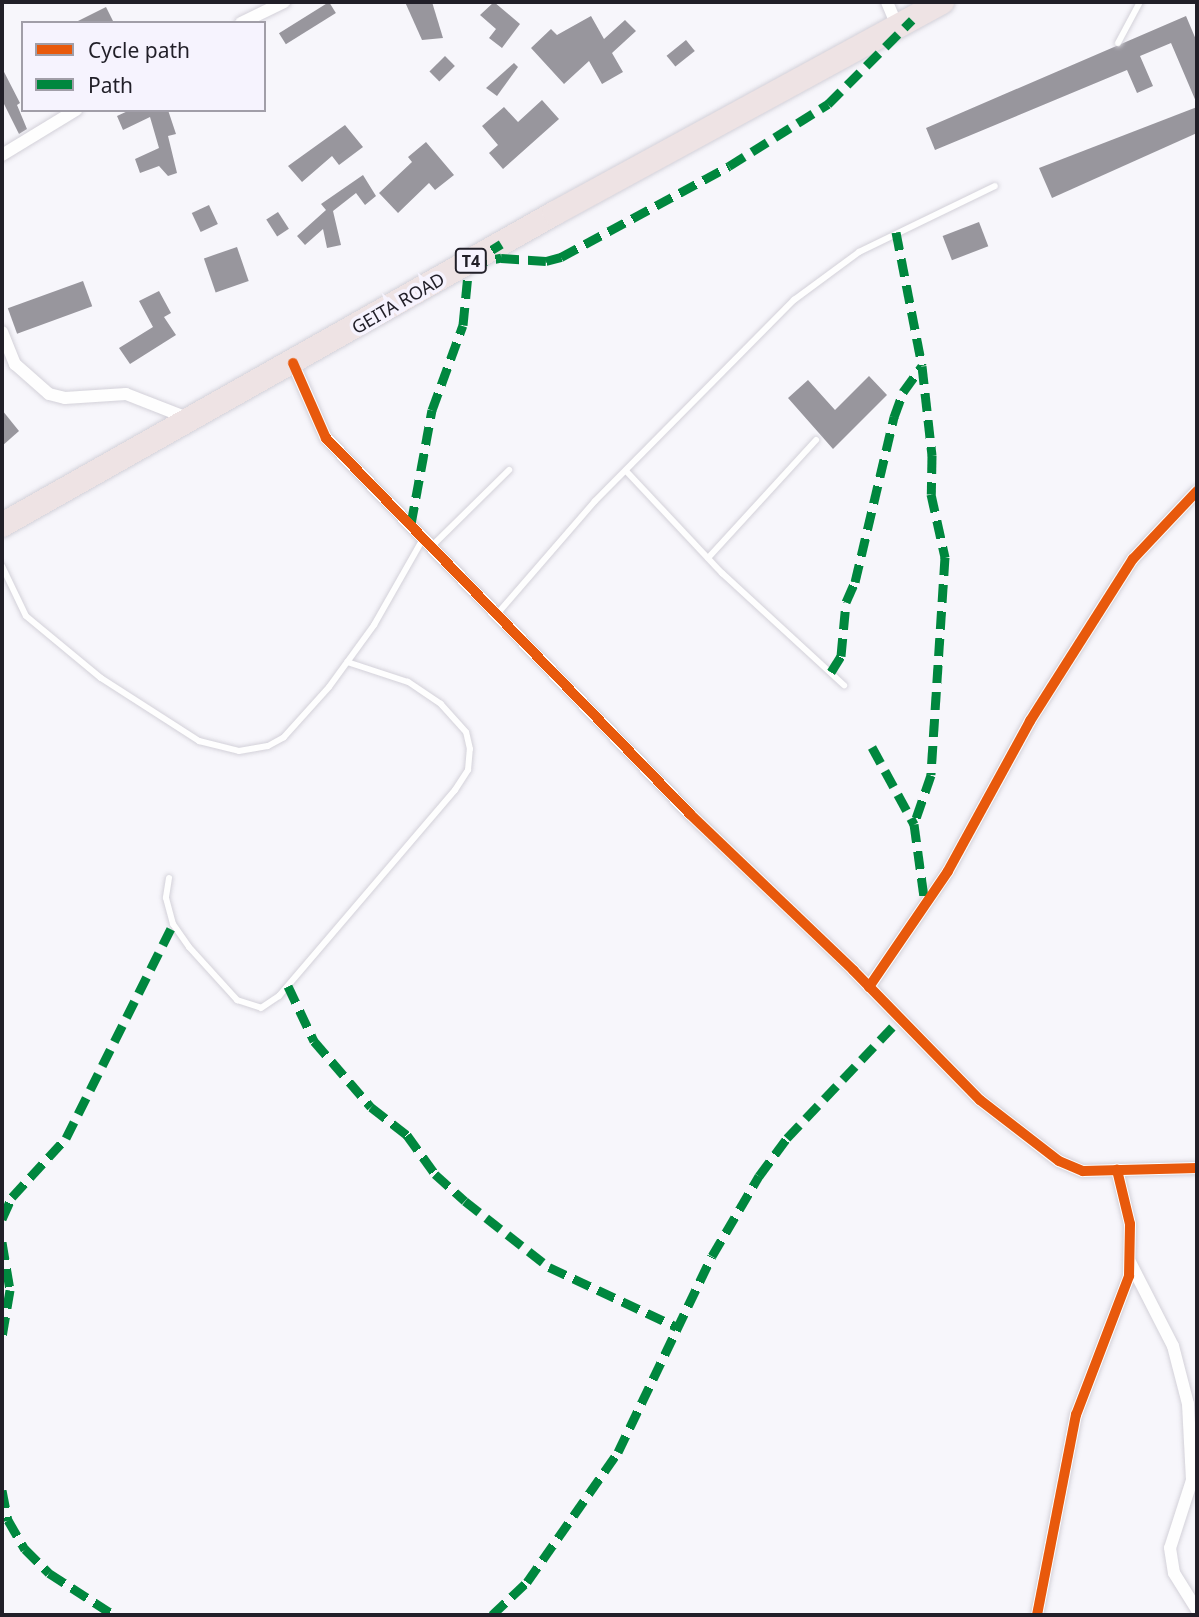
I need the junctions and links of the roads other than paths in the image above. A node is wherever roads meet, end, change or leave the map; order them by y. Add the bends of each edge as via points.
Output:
1 (284, 2) edge
2 (887, 2) edge
3 (942, 2) edge
4 (1140, 2) edge
5 (244, 21) edge
6 (898, 28) junction
7 (1118, 43) dead end
8 (73, 112) edge
9 (2, 155) edge
10 (995, 186) dead end
11 (2, 332) edge
12 (293, 363) junction
13 (192, 420) junction
14 (816, 440) dead end
15 (509, 470) dead end
16 (626, 472) junction
17 (1197, 491) edge
18 (2, 525) edge
19 (429, 541) junction
20 (708, 558) junction
21 (2, 566) edge
22 (498, 613) junction
23 (347, 662) junction
24 (844, 685) dead end
25 (169, 878) dead end
26 (869, 987) junction
27 (1197, 1168) edge
28 (1117, 1170) junction
29 (1130, 1262) junction
30 (1197, 1610) edge
31 (1037, 1615) edge

1 - 5 street
2 - 6 street
3 - 6 highway, GEITA ROAD / T4
4 - 7 lane
6 - 12 highway, GEITA ROAD / T4 via 555,213
8 - 9 street
10 - 16 lane via 911,224 831,270 794,300
11 - 13 street via 15,364 49,394 65,398 126,394
12 - 13 highway, GEITA ROAD / T4
12 - 19 street via 326,438
13 - 18 highway, GEITA ROAD / T4
14 - 20 lane
15 - 19 lane
16 - 20 lane
16 - 22 lane via 595,500
17 - 26 street via 1126,569 1030,721 948,871
19 - 22 street
19 - 23 lane
20 - 24 lane
21 - 23 lane via 26,616 101,678 199,741 239,751 276,741
22 - 26 street via 690,814
23 - 25 lane via 408,682 441,704 466,732 471,749 468,769 455,790 279,996 261,1008 237,1000 189,947 173,924 166,898
26 - 28 street via 928,1050 1017,1130 1059,1161 1083,1171
27 - 28 street
28 - 29 street via 1126,1197
29 - 30 street via 1173,1346 1188,1404 1192,1480 1170,1548 1174,1573
29 - 31 street via 1122,1296 1076,1415

